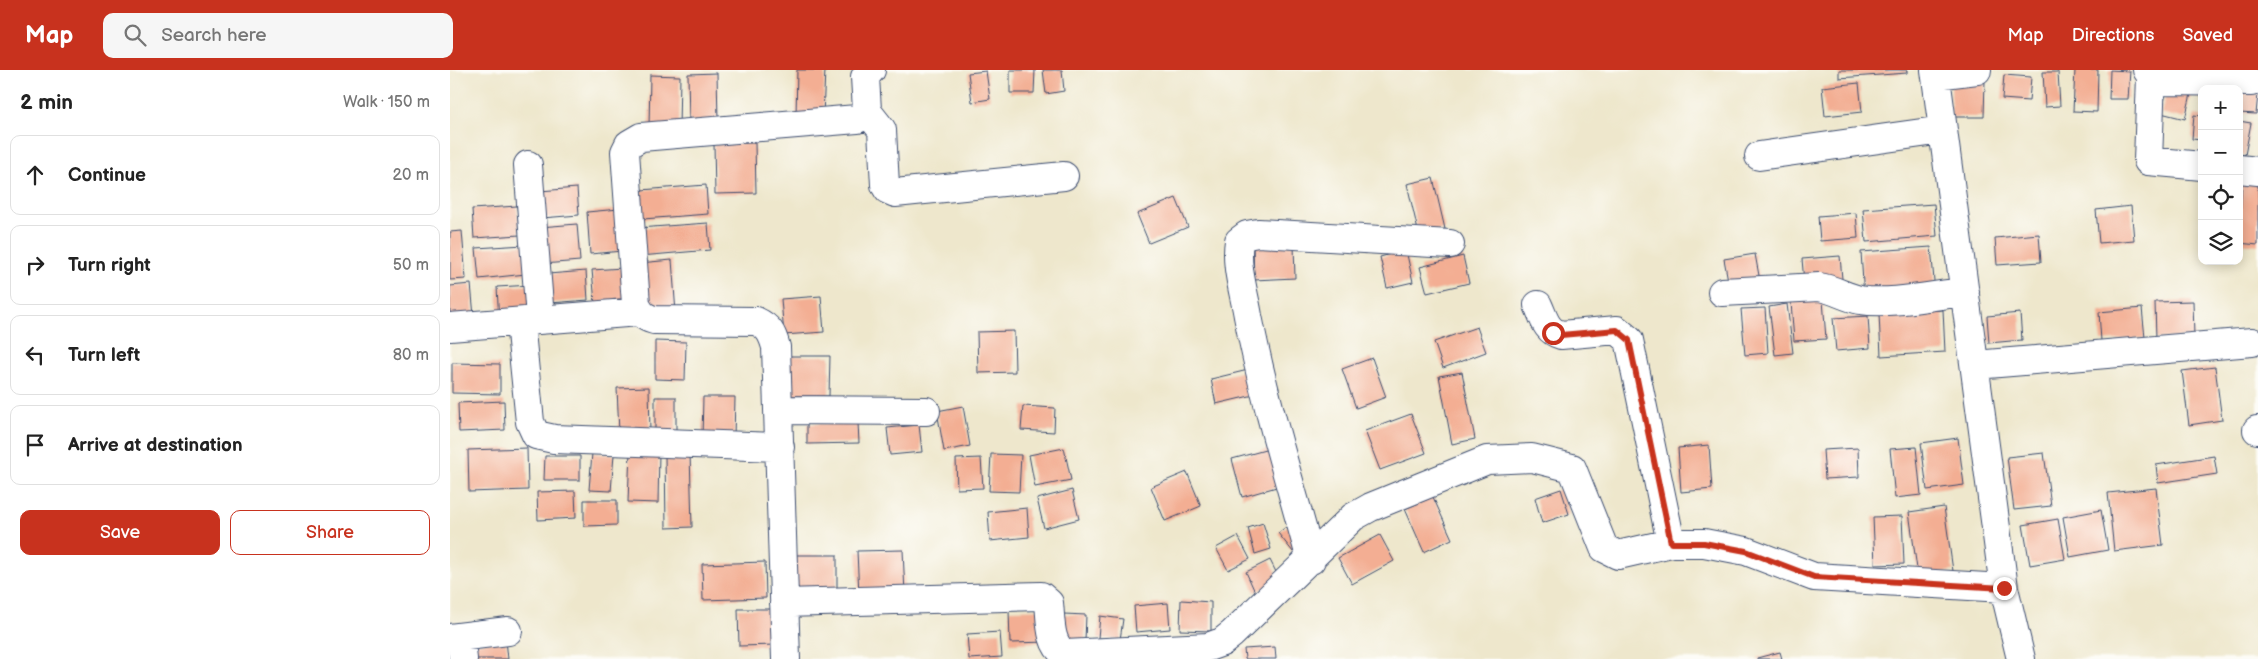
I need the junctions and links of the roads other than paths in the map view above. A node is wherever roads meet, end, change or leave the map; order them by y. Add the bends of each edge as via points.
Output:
1 (871, 70) edge
2 (1977, 70) edge
3 (1935, 72) edge
4 (2149, 73) edge
5 (2251, 82) dead end
6 (867, 111) junction
7 (1943, 130) junction
8 (1759, 156) dead end
9 (528, 165) dead end
10 (2198, 166) edge
11 (2243, 169) edge
12 (2258, 171) edge
13 (1064, 176) dead end
14 (1450, 244) dead end
15 (1722, 292) dead end
16 (1965, 292) junction
17 (1538, 305) dead end
18 (639, 312) junction
19 (530, 320) junction
20 (450, 327) edge
21 (2252, 342) dead end
22 (1974, 365) junction
23 (778, 410) junction
24 (926, 411) dead end
25 (780, 447) junction
26 (1671, 543) junction
27 (1311, 560) junction
28 (2004, 588) junction
29 (784, 603) junction
30 (508, 631) dead end
31 (458, 645) edge
32 (786, 659) edge
33 (2021, 659) edge

1 - 6 street via 865,77
2 - 3 street
3 - 7 street
4 - 5 street via 2161,81
4 - 10 street via 2148,161
6 - 13 street via 882,130 885,185 895,193
6 - 18 street via 857,119 653,135 629,144 625,152
7 - 8 street
7 - 16 street
9 - 19 street
11 - 12 street
14 - 27 street via 1258,233 1239,241 1240,274 1260,376
15 - 16 street via 1819,287 1831,288 1858,300 1875,301
16 - 22 street
17 - 26 street via 1553,333 1617,330 1629,340
18 - 19 street
18 - 23 street via 654,320 756,321 764,325 773,336 776,347
19 - 20 street
19 - 25 street via 530,422 536,435 554,439
21 - 22 street
22 - 28 street
23 - 24 street
23 - 25 street
25 - 29 street
26 - 27 street via 1618,555 1604,548 1572,468 1532,458 1487,460 1354,516
26 - 28 street via 1704,543 1746,551 1814,577
27 - 29 street via 1232,634 1208,647 1065,654 1054,642 1049,603 1041,596
28 - 33 street
29 - 32 street
30 - 31 street

